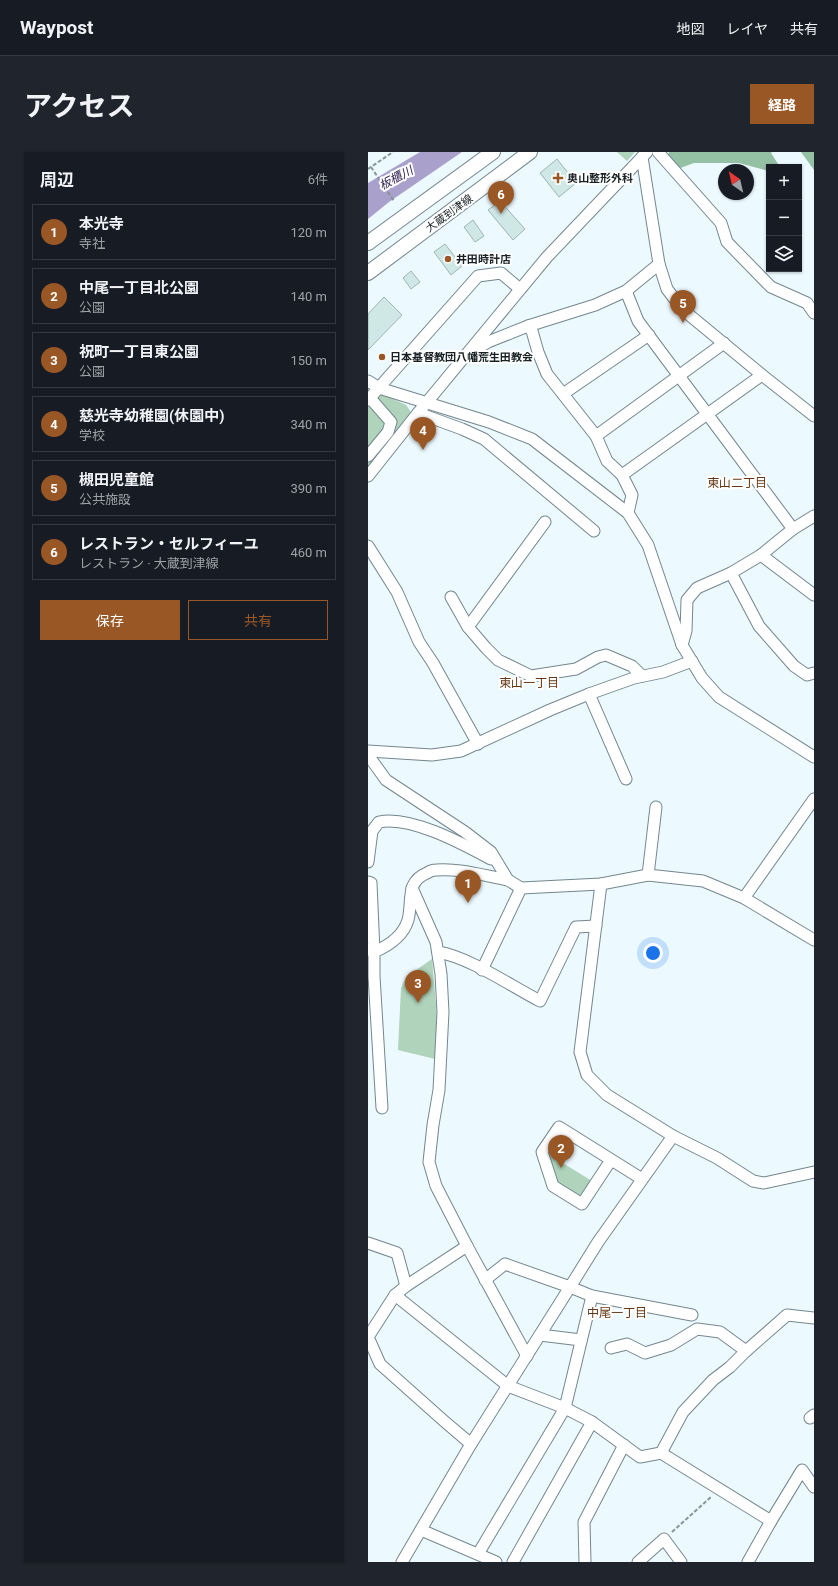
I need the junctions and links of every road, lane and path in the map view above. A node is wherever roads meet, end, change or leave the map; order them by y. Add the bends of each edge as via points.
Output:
1 (393, 152) edge
2 (493, 152) edge
3 (530, 152) edge
4 (658, 152) edge
5 (645, 154) edge
6 (371, 167) junction
7 (368, 170) edge
8 (394, 201) dead end
9 (368, 243) edge
10 (659, 264) junction
11 (368, 273) edge
12 (520, 289) junction
13 (626, 291) junction
14 (814, 313) edge
15 (528, 326) junction
16 (649, 335) junction
17 (724, 343) junction
18 (464, 357) junction
19 (762, 375) junction
20 (679, 376) junction
21 (368, 381) edge
22 (379, 388) junction
23 (563, 394) junction
24 (370, 400) edge
25 (428, 402) junction
26 (418, 413) junction
27 (708, 413) junction
28 (814, 416) edge
29 (387, 417) junction
30 (399, 426) dead end
31 (596, 436) junction
32 (368, 456) edge
33 (622, 475) junction
34 (368, 476) edge
35 (628, 513) junction
36 (814, 516) edge
37 (545, 522) dead end
38 (793, 529) junction
39 (594, 530) dead end
40 (368, 546) edge
41 (761, 555) junction
42 (731, 573) junction
43 (814, 595) edge
44 (451, 597) dead end
45 (468, 627) junction
46 (682, 645) junction
47 (692, 661) junction
48 (814, 673) edge
49 (642, 676) junction
50 (589, 694) junction
51 (478, 744) junction
52 (368, 751) edge
53 (368, 755) edge
54 (814, 757) edge
55 (626, 779) dead end
56 (814, 799) edge
57 (656, 807) dead end
58 (368, 862) edge
59 (496, 862) junction
60 (648, 875) junction
61 (508, 880) junction
62 (368, 882) edge
63 (601, 884) junction
64 (412, 888) junction
65 (521, 888) junction
66 (744, 898) junction
67 (596, 926) junction
68 (814, 940) edge
69 (371, 951) edge
70 (438, 952) junction
71 (482, 970) junction
72 (382, 1108) dead end
73 (673, 1136) junction
74 (611, 1160) junction
75 (814, 1172) edge
76 (642, 1179) junction
77 (368, 1243) edge
78 (466, 1246) junction
79 (485, 1280) junction
80 (406, 1286) junction
81 (570, 1287) junction
82 (396, 1295) junction
83 (592, 1296) junction
84 (692, 1315) dead end
85 (814, 1318) edge
86 (540, 1335) junction
87 (581, 1340) junction
88 (611, 1348) dead end
89 (746, 1351) junction
90 (527, 1356) junction
91 (508, 1386) junction
92 (565, 1408) junction
93 (592, 1422) junction
94 (471, 1444) junction
95 (624, 1445) junction
96 (661, 1453) junction
97 (814, 1487) edge
98 (720, 1490) junction
99 (771, 1521) junction
100 (421, 1530) junction
101 (664, 1539) junction
102 (478, 1554) junction
103 (402, 1562) edge
104 (496, 1562) edge
105 (513, 1562) edge
106 (585, 1562) edge
107 (638, 1562) edge
108 (681, 1562) edge
109 (748, 1562) edge

1 - 6 path
2 - 9 main road
3 - 11 main road, 大蔵到津線
4 - 14 street via 720,223 726,242 771,287 807,303
5 - 10 street
5 - 12 street
6 - 7 path
6 - 8 path
10 - 13 street
10 - 17 street via 667,289 682,309
12 - 18 street
12 - 22 street via 501,273 478,276
13 - 15 street via 595,305
13 - 16 street via 638,321
15 - 18 street via 488,342
15 - 23 street via 547,374
16 - 20 street
16 - 23 street
17 - 19 street
17 - 20 street
18 - 25 street
19 - 27 street
19 - 28 street
20 - 27 street
20 - 31 street
21 - 22 street
22 - 24 street
22 - 25 street
23 - 31 street
24 - 29 street
25 - 26 street
25 - 35 street via 532,439
26 - 34 street
26 - 39 street via 484,439
27 - 33 street
27 - 38 street
29 - 30 street
29 - 32 street via 391,422 388,432
31 - 33 street via 607,461
33 - 35 street via 632,495
35 - 46 street via 648,545
36 - 38 street
37 - 45 street
38 - 41 street
40 - 51 street via 397,592 419,642
41 - 42 street
41 - 43 street
42 - 46 street via 697,588 687,600 686,631
42 - 48 street via 759,626 794,666 807,675
44 - 45 street
45 - 49 street via 498,660 531,676 576,669 606,655 632,666
46 - 47 street
47 - 49 street via 663,672
47 - 54 street via 702,678 719,697
49 - 50 street
50 - 51 street
50 - 55 street
51 - 52 street via 432,755
53 - 59 street via 386,780 466,832 491,852
56 - 66 street
57 - 60 street
58 - 59 street via 372,831 379,822 389,820 410,823 473,849
59 - 61 street
60 - 63 street
60 - 66 street via 702,880
61 - 64 street via 457,871 434,870 420,876
61 - 65 street
62 - 69 street via 371,883
63 - 65 street
63 - 67 street
64 - 69 street via 408,920 399,936 387,947
64 - 70 street
65 - 71 street
66 - 68 street
67 - 71 street via 576,927 540,1001
67 - 73 street via 580,1052 587,1075 607,1095
69 - 72 street
70 - 71 street via 450,954
70 - 78 street via 443,1012 439,1090 432,1125 429,1162 436,1186
73 - 75 street via 717,1158 753,1181 764,1183
73 - 76 street
74 - 74 street via 559,1127 542,1152 553,1186 582,1204
74 - 76 street
76 - 81 street
77 - 80 street via 397,1253
78 - 79 street
78 - 80 street
79 - 81 street via 505,1264
79 - 90 street
80 - 82 street
81 - 83 street
81 - 86 street
82 - 91 street
82 - 94 street via 368,1337 380,1364
83 - 84 street
83 - 87 street
85 - 89 street via 787,1315
86 - 87 street
86 - 90 street
87 - 92 street
88 - 89 street via 627,1344 645,1353 671,1345 697,1329 720,1332
89 - 96 street via 713,1380 683,1412
90 - 91 street
91 - 92 street
91 - 94 street
92 - 93 street
92 - 102 street
93 - 95 street
93 - 105 street
94 - 100 street
95 - 96 street via 640,1457
95 - 106 street via 584,1522
96 - 98 street
97 - 99 street via 802,1470
98 - 99 street
98 - 101 path
99 - 109 street
100 - 102 street
100 - 103 street
101 - 107 street
101 - 108 street
102 - 104 street

